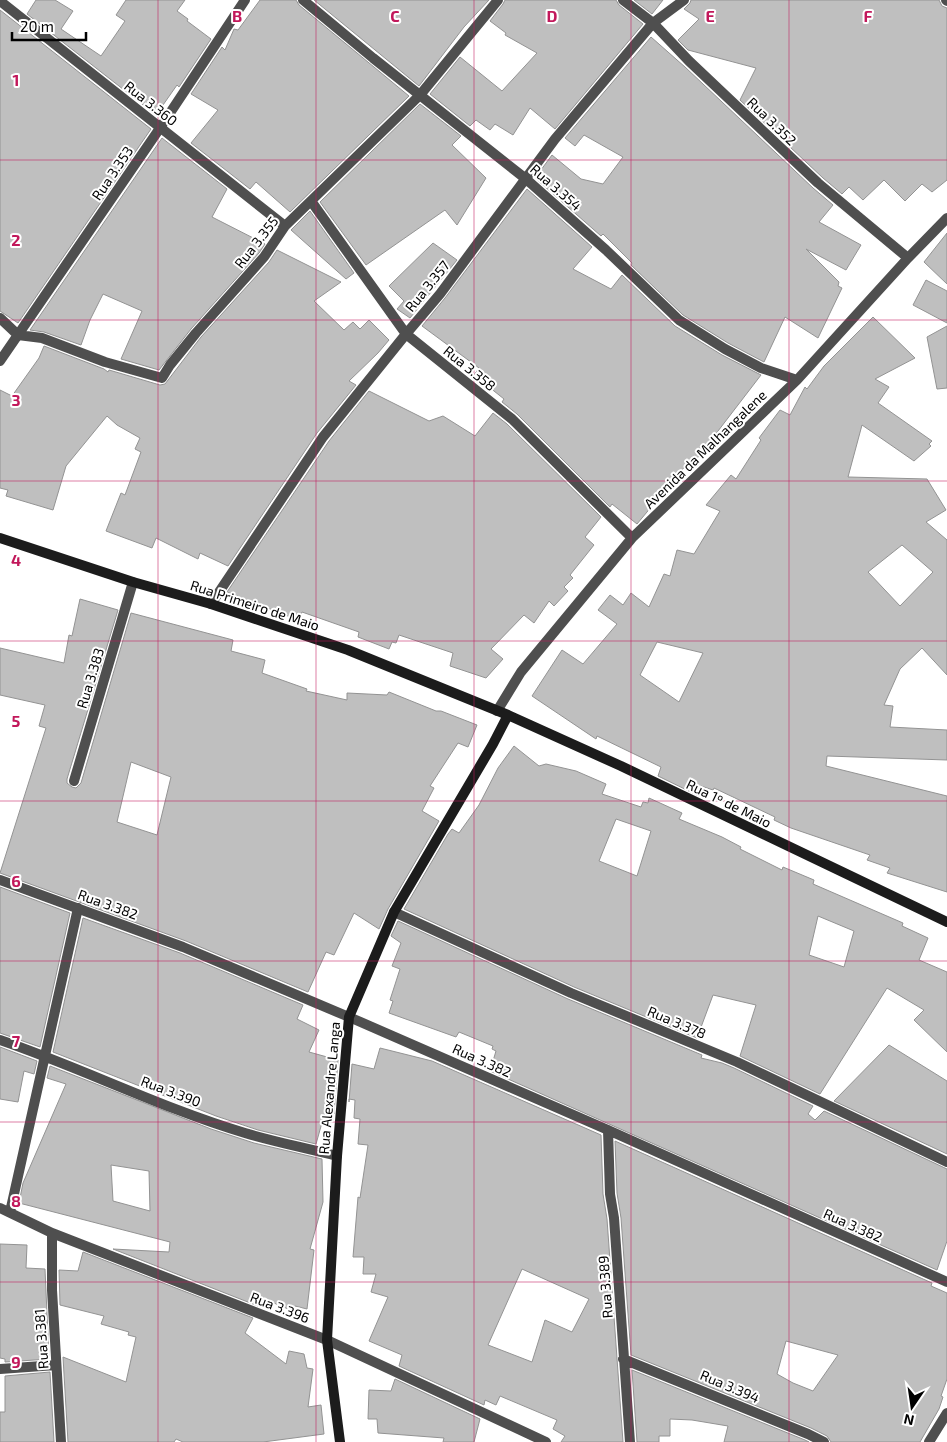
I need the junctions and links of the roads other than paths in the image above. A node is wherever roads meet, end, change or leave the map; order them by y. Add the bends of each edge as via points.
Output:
1 (245, 0) edge
2 (303, 0) edge
3 (498, 0) edge
4 (623, 0) edge
5 (684, 0) edge
6 (0, 1) edge
7 (653, 23) junction
8 (420, 95) junction
9 (160, 128) junction
10 (526, 179) junction
11 (311, 201) junction
12 (947, 218) edge
13 (285, 226) junction
14 (908, 258) junction
15 (0, 318) edge
16 (406, 334) junction
17 (18, 335) junction
18 (0, 361) edge
19 (797, 380) junction
20 (0, 538) edge
21 (632, 538) junction
22 (133, 582) junction
23 (211, 604) junction
24 (497, 711) junction
25 (508, 715) junction
26 (74, 782) dead end
27 (0, 880) edge
28 (78, 908) junction
29 (394, 912) junction
30 (947, 922) edge
31 (349, 1017) junction
32 (0, 1040) edge
33 (46, 1056) junction
34 (608, 1130) junction
35 (336, 1156) junction
36 (947, 1162) edge
37 (5, 1210) edge
38 (52, 1233) junction
39 (947, 1282) edge
40 (327, 1340) junction
41 (623, 1359) junction
42 (56, 1365) junction
43 (0, 1369) edge
44 (947, 1413) edge
45 (61, 1442) edge
46 (340, 1442) edge
47 (546, 1442) edge
48 (630, 1442) edge
49 (824, 1442) edge
50 (929, 1442) edge

1 - 9 street, Rua 3.353
2 - 8 street, Rua 3.354
3 - 8 street, Rua 3.355
4 - 7 street, Rua 3.352
5 - 7 street, Rua 3.357
6 - 9 street, Rua 3.360
7 - 10 street, Rua 3.357 via 555,139
7 - 14 street, Rua 3.352 via 818,183
8 - 10 street, Rua 3.354
8 - 11 street, Rua 3.355
9 - 13 street, Rua 3.360
9 - 17 street, Rua 3.353
10 - 16 street, Rua 3.357
10 - 19 street, Rua 3.354 via 679,320 761,368
11 - 13 street, Rua 3.355
11 - 16 street, Rua 3.358
12 - 14 street, Avenida da Malhangalene
13 - 17 street, Rua 3.355 via 264,257 196,333 162,378 105,362 42,338
14 - 19 street, Avenida da Malhangalene
15 - 17 street
16 - 21 street, Rua 3.358 via 512,419
16 - 23 street, Rua 3.357 via 323,437
17 - 18 street, Rua 3.353
19 - 21 street, Avenida da Malhangalene
20 - 22 street, Rua Primeiro de Maio
21 - 24 street, Avenida da Malhangalene via 521,672
22 - 23 street, Rua Primeiro de Maio
22 - 26 street, Rua 3.383
23 - 24 street, Rua Primeiro de Maio via 348,650
24 - 25 street, Rua 1º de Maio
25 - 29 street, Rua Alexandre Langa
25 - 30 street, Rua 1º de Maio
27 - 28 street, Rua 3.382
28 - 31 street, Rua 3.382 via 183,947
28 - 33 street
29 - 31 street, Rua Alexandre Langa
29 - 36 street, Rua 3.378 via 737,1062
31 - 34 street, Rua 3.382
31 - 35 street, Rua Alexandre Langa
32 - 33 street, Rua 3.390
33 - 35 street, Rua 3.390 via 181,1111 245,1133
33 - 37 street
34 - 39 street, Rua 3.382
34 - 41 street, Rua 3.389
35 - 40 street, Rua Alexandre Langa
37 - 38 street, Rua 3.396
38 - 40 street, Rua 3.396
38 - 42 street, Rua 3.381
40 - 46 street, Rua Alexandre Langa
40 - 47 street, Rua 3.396
41 - 48 street, Rua 3.389
41 - 49 street, Rua 3.394
42 - 43 street
42 - 45 street, Rua 3.381
44 - 50 street

